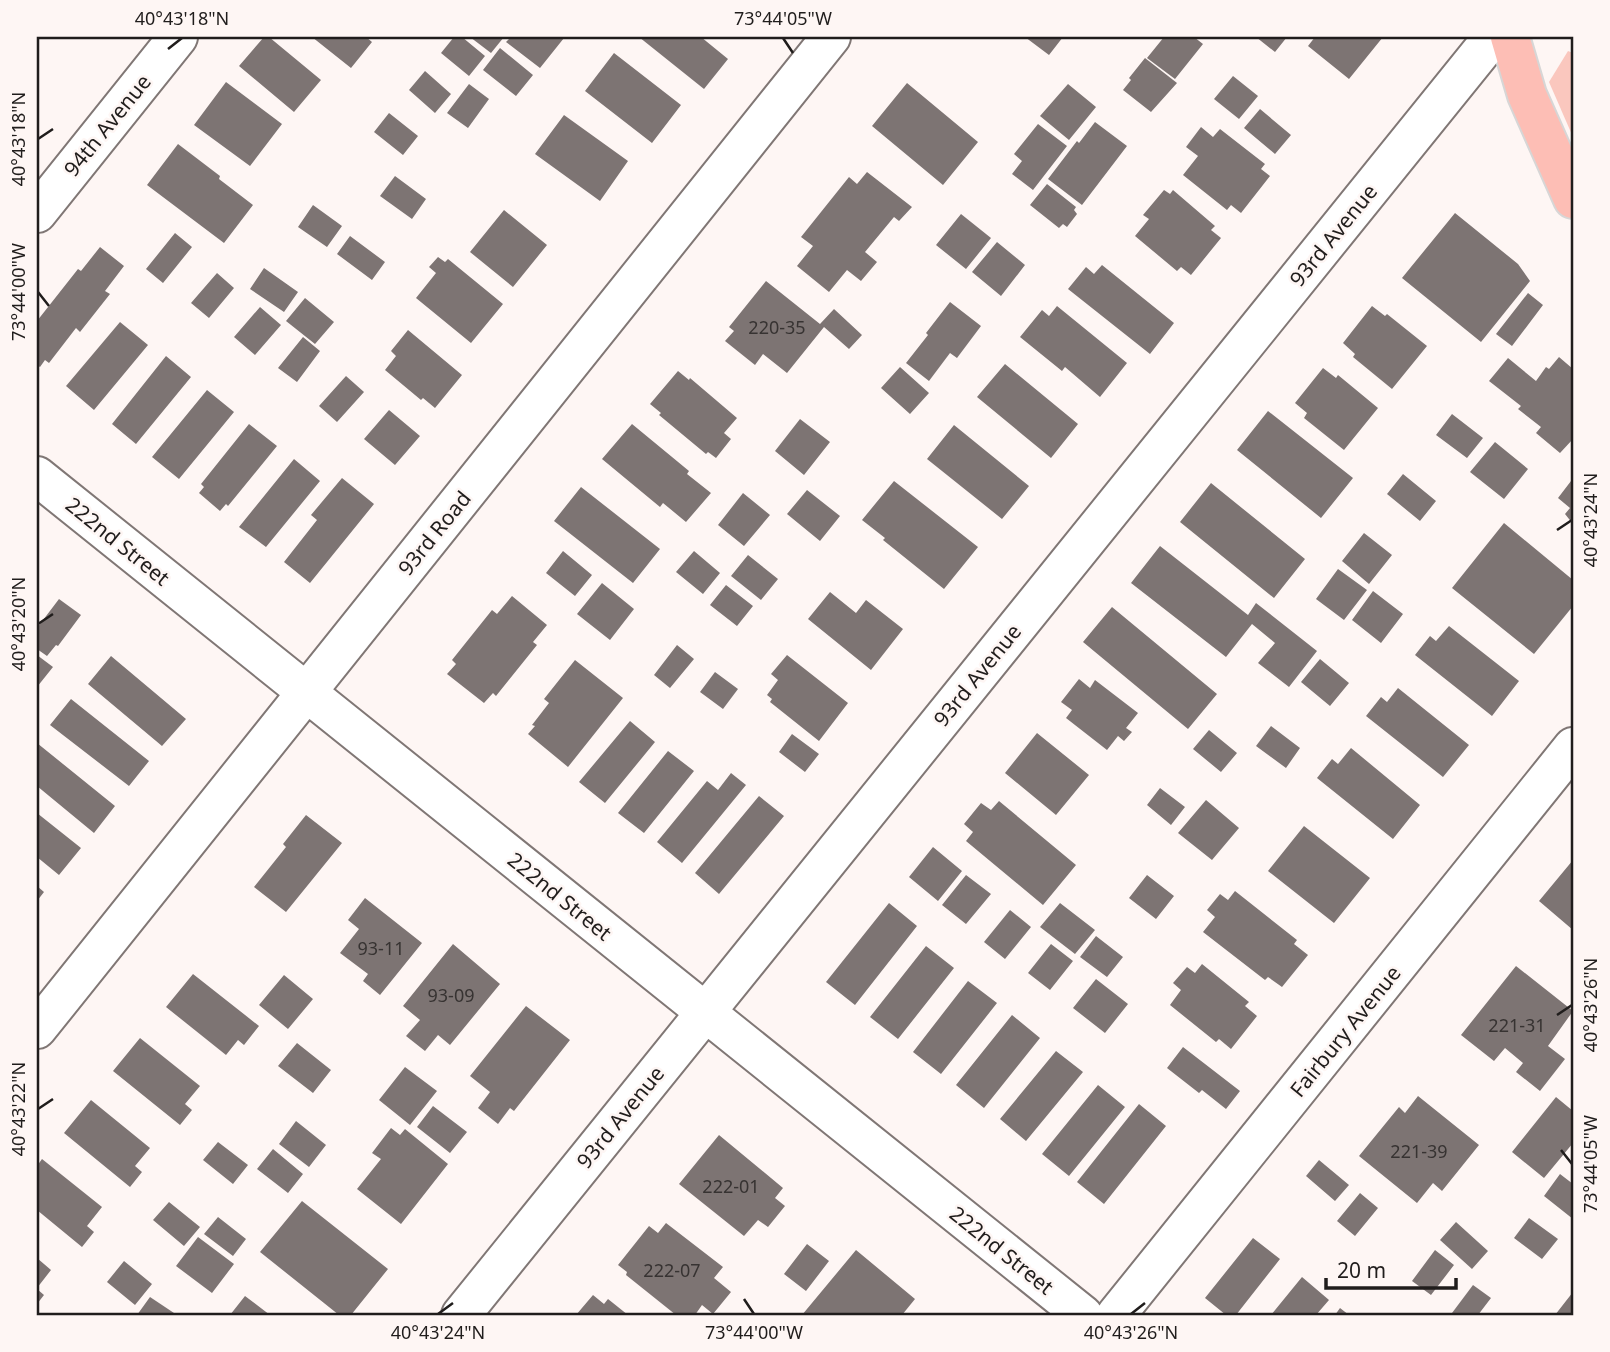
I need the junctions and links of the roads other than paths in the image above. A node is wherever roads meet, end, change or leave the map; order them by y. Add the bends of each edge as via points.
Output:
1 (178, 37) edge
2 (831, 37) edge
3 (1493, 37) edge
4 (1510, 37) edge
5 (1573, 199) edge
6 (37, 213) edge
7 (37, 476) edge
8 (306, 693) junction
9 (1573, 747) edge
10 (705, 1011) junction
11 (37, 1028) edge
12 (461, 1315) edge
13 (1083, 1315) edge
14 (1116, 1315) edge

1 - 6 street, 94th Avenue
2 - 8 street, 93rd Road
3 - 10 street, 93rd Avenue
4 - 5 main road via 1527,95
7 - 8 street, 222nd Street
8 - 10 street, 222nd Street
8 - 11 street, 93rd Road
9 - 14 street, Fairbury Avenue
10 - 12 street, 93rd Avenue
10 - 13 street, 222nd Street

